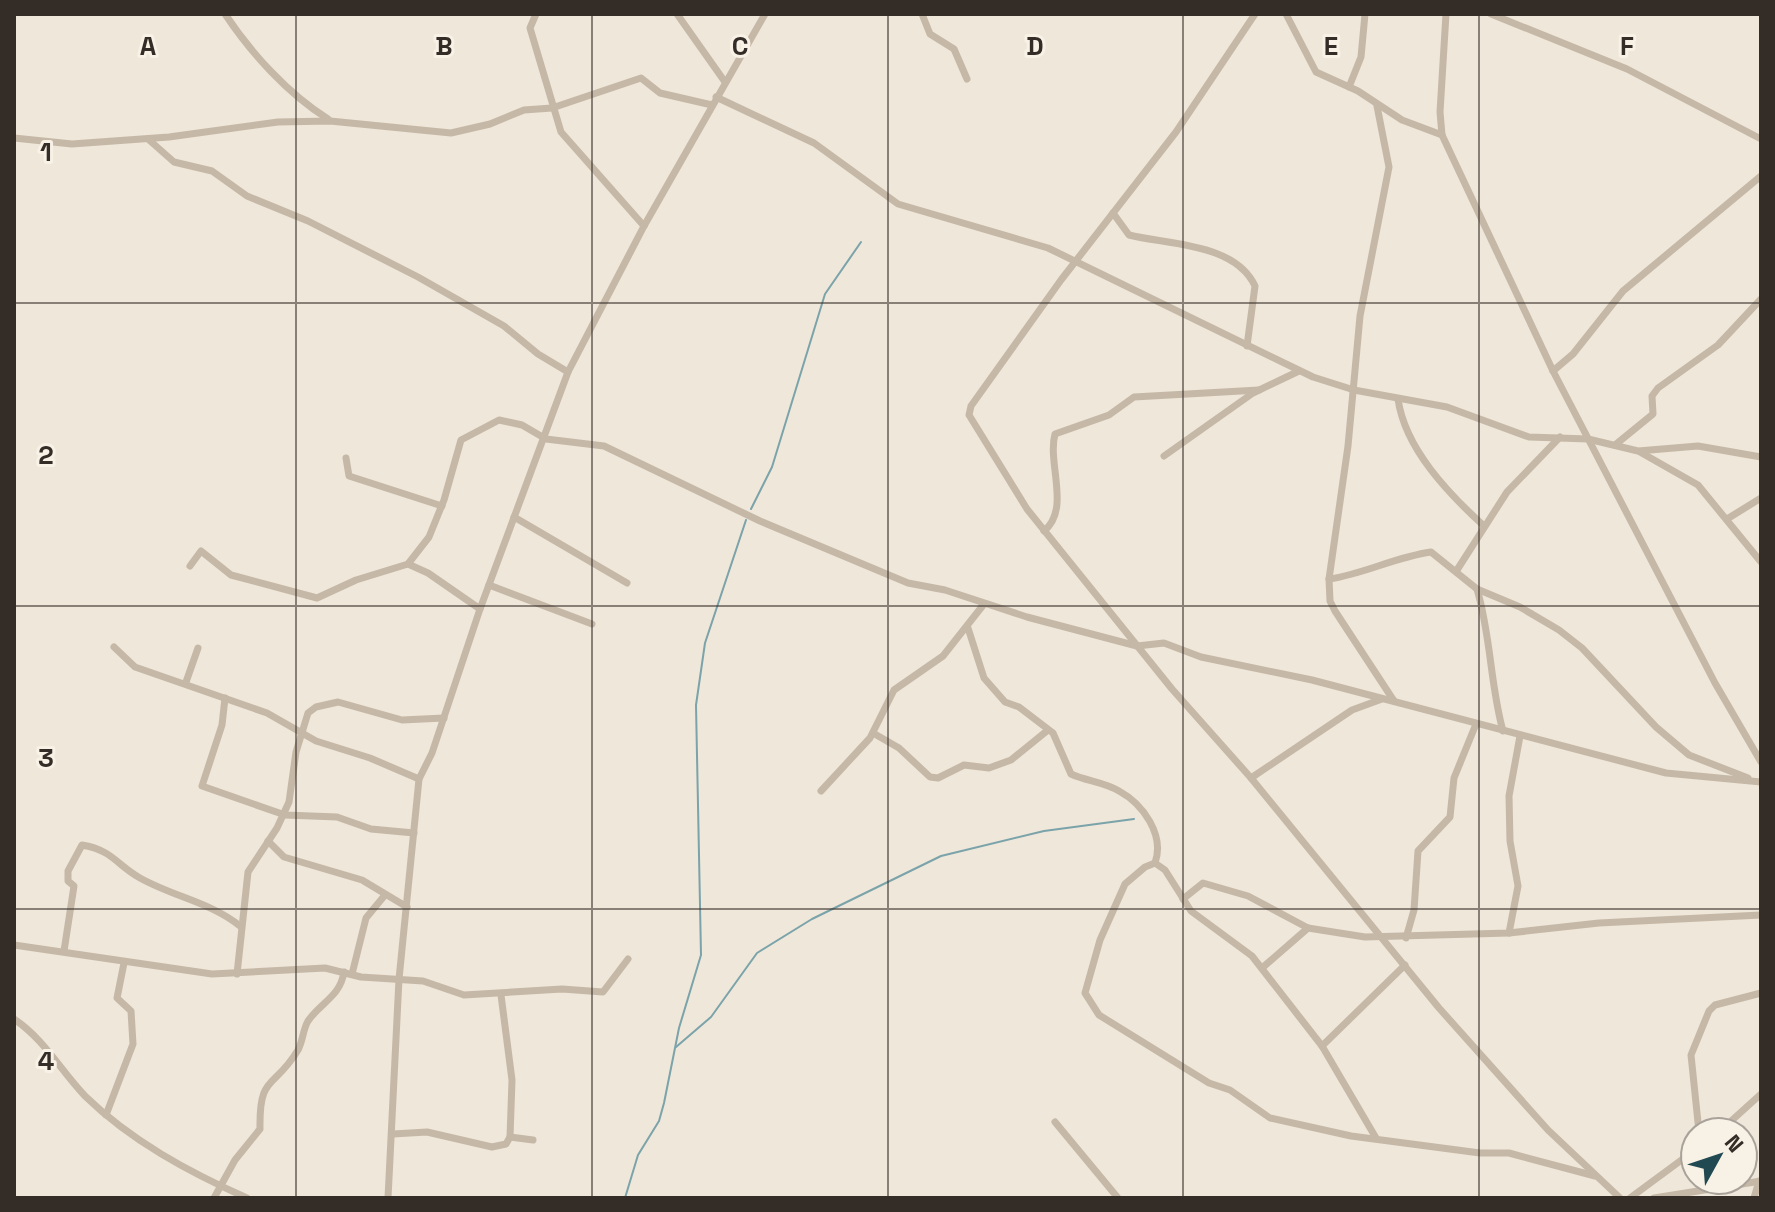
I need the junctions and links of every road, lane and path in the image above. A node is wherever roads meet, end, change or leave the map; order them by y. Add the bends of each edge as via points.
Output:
1 (225, 14) edge
2 (536, 14) edge
3 (677, 14) edge
4 (765, 14) edge
5 (922, 14) edge
6 (1255, 14) edge
7 (1286, 14) edge
8 (1365, 14) edge
9 (1438, 14) edge
10 (1446, 14) edge
11 (1491, 14) edge
12 (1443, 28) junction
13 (967, 79) dead end
14 (725, 82) junction
15 (1349, 87) junction
16 (714, 101) junction
17 (1377, 106) junction
18 (552, 108) junction
19 (330, 121) junction
20 (1442, 135) junction
21 (14, 138) edge
22 (147, 138) junction
23 (1761, 139) edge
24 (1761, 176) edge
25 (1113, 213) junction
26 (644, 226) junction
27 (1077, 262) junction
28 (1761, 299) edge
29 (1247, 346) junction
30 (1299, 371) junction
31 (1553, 371) junction
32 (568, 372) junction
33 (1259, 390) junction
34 (1354, 390) junction
35 (1398, 399) junction
36 (1560, 437) junction
37 (546, 439) junction
38 (1588, 439) junction
39 (1615, 445) junction
40 (1638, 451) junction
41 (1164, 456) dead end
42 (1761, 457) edge
43 (346, 458) dead end
44 (1761, 498) edge
45 (442, 506) junction
46 (514, 517) junction
47 (1727, 519) junction
48 (1484, 526) junction
49 (1044, 531) junction
50 (1761, 562) edge
51 (408, 564) junction
52 (190, 566) dead end
53 (1457, 570) junction
54 (1329, 579) junction
55 (627, 583) dead end
56 (489, 585) junction
57 (1477, 589) junction
58 (984, 604) junction
59 (480, 609) junction
60 (592, 624) dead end
61 (968, 628) junction
62 (1137, 646) junction
63 (114, 647) dead end
64 (198, 648) dead end
65 (186, 682) junction
66 (225, 698) junction
67 (1384, 698) junction
68 (1394, 701) junction
69 (444, 718) junction
70 (1476, 724) junction
71 (1048, 730) junction
72 (1503, 731) junction
73 (301, 732) junction
74 (873, 733) junction
75 (1520, 736) junction
76 (1761, 762) edge
77 (1251, 778) junction
78 (419, 779) junction
79 (1757, 781) edge
80 (821, 791) dead end
81 (285, 815) junction
82 (414, 833) junction
83 (268, 841) junction
84 (1155, 863) junction
85 (385, 895) junction
86 (1183, 899) junction
87 (407, 907) junction
88 (1761, 915) edge
89 (240, 926) junction
90 (1308, 928) junction
91 (1509, 933) junction
92 (1382, 937) junction
93 (1406, 938) junction
94 (14, 945) edge
95 (64, 951) junction
96 (628, 959) dead end
97 (124, 963) junction
98 (1405, 965) junction
99 (1262, 968) junction
100 (348, 973) junction
101 (237, 974) junction
102 (399, 979) junction
103 (1761, 993) edge
104 (501, 995) junction
105 (14, 1019) edge
106 (1322, 1046) junction
107 (1761, 1094) edge
108 (106, 1115) junction
109 (1697, 1116) edge
110 (1737, 1116) edge
111 (1055, 1122) dead end
112 (393, 1134) junction
113 (510, 1137) junction
114 (1376, 1138) junction
115 (533, 1140) dead end
116 (1679, 1162) edge
117 (1597, 1176) junction
118 (1760, 1181) edge
119 (219, 1187) junction
120 (214, 1198) edge
121 (247, 1198) edge
122 (388, 1198) edge
123 (1118, 1198) edge
124 (1620, 1198) edge
125 (1630, 1198) edge
126 (1654, 1198) edge
127 (1754, 1198) edge

1 - 19 street via 290,89
2 - 18 street via 530,28
3 - 14 street
4 - 14 street
5 - 13 street via 930,34 954,49
6 - 25 street via 1176,132
7 - 15 street via 1311,66
8 - 15 street via 1361,57
9 - 12 street
10 - 12 street
11 - 23 street via 1627,69
12 - 20 street
14 - 16 street
15 - 17 street
16 - 18 street via 660,93 641,78
16 - 26 street
16 - 27 street via 814,143 898,204 1004,233
17 - 20 street
17 - 34 street via 1389,167 1360,316
18 - 19 street via 524,110 451,133
18 - 26 street via 561,132
19 - 22 street
20 - 31 street
21 - 22 street via 72,144
22 - 32 street via 174,162 212,171 247,196 418,277 504,326
24 - 31 street via 1623,291
25 - 27 street
25 - 29 street via 1129,235 1203,249 1245,271 1255,286
26 - 32 street
27 - 29 street
27 - 49 street via 969,411 1012,489
28 - 39 street via 1718,345 1658,388 1652,396 1653,414
29 - 30 street
30 - 33 street
30 - 34 street
31 - 38 street
32 - 37 street
33 - 41 street
33 - 49 street via 1134,397 1109,415 1055,434 1055,506 1052,524
34 - 35 street
34 - 54 street
35 - 36 street via 1447,407 1529,437
35 - 48 street via 1413,441
36 - 38 street
36 - 48 street via 1507,492
37 - 45 street via 499,420 466,435
37 - 46 street
37 - 58 street via 611,448 760,521 888,575
38 - 39 street
38 - 76 street
39 - 40 street
40 - 42 street via 1698,446
40 - 47 street via 1686,476
43 - 45 street via 349,476
44 - 47 street
45 - 51 street via 429,537
46 - 55 street
46 - 56 street
47 - 50 street
48 - 53 street
49 - 62 street
51 - 52 street via 356,580 321,598 231,575 201,551
51 - 59 street
53 - 54 street via 1431,552
53 - 57 street
54 - 68 street via 1335,611
56 - 59 street
56 - 60 street
57 - 72 street
57 - 79 street via 1520,607 1582,648 1689,755
58 - 61 street
58 - 62 street
59 - 69 street
61 - 71 street via 990,685 1005,702
61 - 74 street via 943,656 894,690
62 - 67 street via 1164,643 1201,657
62 - 77 street
63 - 65 street via 135,667
64 - 65 street
65 - 66 street
66 - 73 street
66 - 81 street via 222,725 200,784
67 - 68 street
67 - 77 street via 1352,710
68 - 70 street
69 - 73 street via 402,720 336,702 312,709
69 - 78 street
70 - 72 street
70 - 93 street via 1454,778 1450,817 1418,851 1414,910
71 - 74 street via 1011,760 989,768 964,765 938,778
71 - 84 street via 1071,774 1121,792 1148,818 1155,832
72 - 75 street
73 - 78 street
73 - 81 street
74 - 80 street
75 - 79 street via 1666,773
75 - 91 street via 1509,796 1518,886
77 - 92 street
78 - 82 street
81 - 82 street via 337,817 371,829
81 - 83 street
82 - 87 street
83 - 85 street via 284,857 351,876
83 - 89 street via 248,872
84 - 86 street
84 - 114 street via 1125,884 1107,921 1085,988 1093,1008 1122,1032 1230,1090 1270,1118
85 - 87 street
85 - 100 street via 366,918
86 - 90 street via 1200,884 1220,886
86 - 99 street via 1197,917 1243,947
87 - 102 street
88 - 91 street
89 - 95 street via 222,911 135,875 113,855 82,845 68,871 74,886
89 - 101 street
90 - 92 street
90 - 99 street
91 - 93 street
92 - 93 street
92 - 98 street
94 - 95 street
95 - 97 street
96 - 104 street via 603,992
97 - 101 street
97 - 108 street via 117,998 131,1011 134,1037
98 - 106 street
98 - 117 street via 1548,1130
99 - 106 street
100 - 101 street via 305,967
100 - 102 street
100 - 119 street via 339,991 307,1022 298,1050 263,1092 260,1129
102 - 104 street via 423,981 454,994
102 - 112 street
103 - 109 street via 1715,1005 1693,1044
104 - 113 street via 512,1080
105 - 108 street via 44,1043 72,1082
106 - 114 street
107 - 110 street
108 - 119 street via 139,1141
111 - 123 street
112 - 113 street via 438,1133 499,1148
112 - 122 street
113 - 115 street
114 - 117 street via 1509,1153
116 - 125 street
117 - 124 street
118 - 126 street
118 - 127 street
119 - 120 street
119 - 121 street

